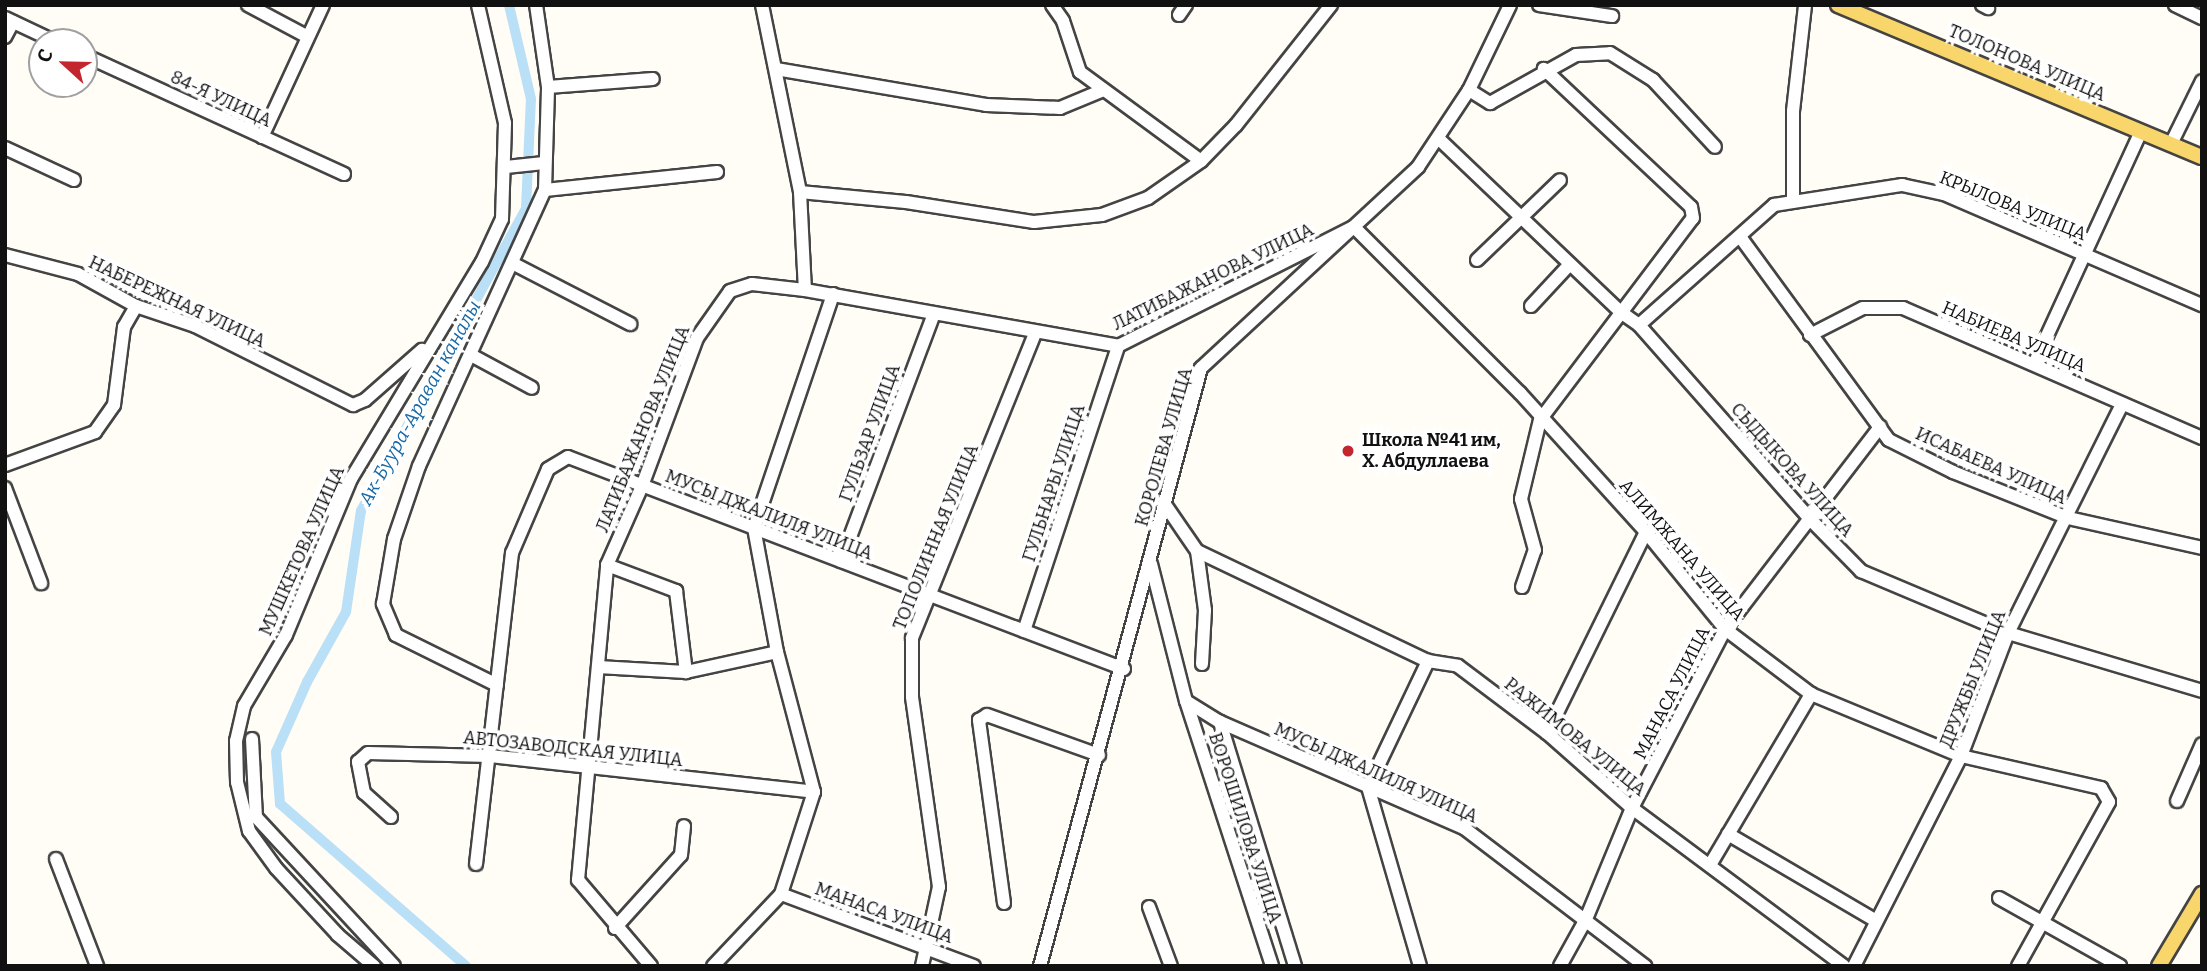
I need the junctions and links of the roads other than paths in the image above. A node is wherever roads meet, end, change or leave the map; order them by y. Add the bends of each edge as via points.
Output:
1 (248, 5) edge
2 (323, 5) edge
3 (478, 5) edge
4 (536, 5) edge
5 (762, 5) edge
6 (1331, 5) edge
7 (1510, 5) edge
8 (1539, 5) edge
9 (1805, 5) edge
10 (1838, 5) edge
11 (2175, 5) edge
12 (1057, 7) edge
13 (1612, 16) dead end
14 (2202, 18) edge
15 (9, 20) edge
16 (28, 29) edge
17 (306, 36) junction
18 (5, 37) edge
19 (98, 61) edge
20 (775, 69) junction
21 (1544, 69) junction
22 (653, 79) dead end
23 (2202, 81) edge
24 (548, 87) junction
25 (1101, 90) junction
26 (1468, 90) junction
27 (2141, 131) junction
28 (262, 137) junction
29 (1438, 139) junction
30 (2171, 144) junction
31 (1715, 147) dead end
32 (5, 148) edge
33 (2202, 157) edge
34 (1201, 161) junction
35 (544, 163) junction
36 (506, 167) junction
37 (718, 172) dead end
38 (344, 174) dead end
39 (74, 180) dead end
40 (1560, 180) dead end
41 (545, 190) junction
42 (800, 192) junction
43 (1793, 201) junction
44 (1523, 219) junction
45 (1354, 227) junction
46 (1741, 238) junction
47 (2085, 254) junction
48 (5, 255) edge
49 (1477, 260) dead end
50 (514, 264) junction
51 (1570, 264) junction
52 (805, 290) junction
53 (833, 294) junction
54 (2202, 305) edge
55 (136, 306) junction
56 (1531, 306) dead end
57 (1622, 313) junction
58 (933, 316) junction
59 (630, 324) dead end
60 (1639, 325) junction
61 (1035, 334) junction
62 (1810, 335) junction
63 (430, 343) junction
64 (1118, 346) junction
65 (471, 355) junction
66 (2034, 364) junction
67 (532, 388) dead end
68 (2122, 404) junction
69 (1540, 420) junction
70 (1880, 427) junction
71 (2202, 438) edge
72 (5, 465) edge
73 (642, 486) junction
74 (5, 488) edge
75 (1164, 503) junction
76 (1808, 517) junction
77 (2068, 518) junction
78 (754, 528) junction
79 (1646, 532) junction
80 (2202, 548) edge
81 (1198, 551) junction
82 (841, 561) junction
83 (1151, 563) junction
84 (607, 565) junction
85 (41, 583) dead end
86 (1522, 587) dead end
87 (931, 596) junction
88 (1725, 629) junction
89 (1024, 631) junction
90 (2008, 633) junction
91 (777, 652) junction
92 (1428, 661) junction
93 (1202, 664) dead end
94 (598, 667) junction
95 (1124, 669) junction
96 (686, 672) junction
97 (497, 685) junction
98 (2202, 691) edge
99 (1811, 694) junction
100 (1186, 701) junction
101 (1220, 722) junction
102 (1548, 733) junction
103 (252, 739) dead end
104 (2202, 744) edge
105 (490, 755) junction
106 (1099, 755) junction
107 (1961, 756) junction
108 (588, 766) junction
109 (1368, 787) junction
110 (814, 792) junction
111 (2178, 801) dead end
112 (1632, 808) junction
113 (391, 817) dead end
114 (684, 826) dead end
115 (1728, 834) junction
116 (56, 859) dead end
117 (476, 864) dead end
118 (1710, 865) junction
119 (781, 894) junction
120 (2202, 894) edge
121 (1999, 898) dead end
122 (1004, 903) dead end
123 (1149, 907) dead end
124 (1586, 919) junction
125 (1876, 921) junction
126 (2040, 924) junction
127 (615, 928) junction
128 (929, 947) junction
129 (97, 966) edge
130 (374, 966) edge
131 (394, 966) edge
132 (651, 966) edge
133 (713, 966) edge
134 (922, 966) edge
135 (974, 966) edge
136 (1040, 966) edge
137 (1171, 966) edge
138 (1272, 966) edge
139 (1295, 966) edge
140 (1420, 966) edge
141 (1560, 966) edge
142 (1644, 966) edge
143 (1844, 966) edge
144 (1854, 966) edge
145 (2018, 966) edge
146 (2120, 966) edge
147 (2159, 966) edge

1 - 17 street
2 - 17 street
3 - 36 street, МУШКЕТОВА УЛИЦА via 505,122
4 - 24 street
5 - 20 street
6 - 34 street via 1236,125
7 - 26 street, КОРОЛЕВА УЛИЦА
8 - 13 street
9 - 43 street via 1793,111
10 - 27 main road, ТОЛОНОВА УЛИЦА
11 - 14 street
12 - 25 street via 1080,72
15 - 16 street
15 - 18 street
17 - 28 street
19 - 28 street, 84-Я УЛИЦА
20 - 25 street via 986,105 1060,108
20 - 42 street
21 - 26 street via 1490,103
21 - 31 street via 1576,55 1610,53 1653,80
21 - 57 street via 1691,207 1693,218
22 - 24 street
23 - 30 street
24 - 35 street
25 - 34 street
26 - 29 street, КОРОЛЕВА УЛИЦА
27 - 30 main road, ТОЛОНОВА УЛИЦА
27 - 47 street
28 - 38 street, 84-Я УЛИЦА
29 - 44 street, СЫДЫКОВА УЛИЦА
29 - 45 street, КОРОЛЕВА УЛИЦА via 1418,167
30 - 33 main road, ТОЛОНОВА УЛИЦА
32 - 39 street
34 - 42 street via 1148,198 1102,215 1034,222 906,202
35 - 36 street
35 - 41 street
36 - 63 street, МУШКЕТОВА УЛИЦА via 502,219 482,262
37 - 41 street
40 - 44 street
41 - 50 street
42 - 52 street
43 - 46 street, КРЫЛОВА УЛИЦА via 1774,205
43 - 47 street, КРЫЛОВА УЛИЦА via 1902,185 1944,194
44 - 49 street
44 - 51 street, СЫДЫКОВА УЛИЦА
45 - 64 street, ЛАТИБАЖАНОВА УЛИЦА
45 - 69 street, АЛИМЖАНА УЛИЦА via 1520,393
45 - 75 street, КОРОЛЕВА УЛИЦА via 1201,368
46 - 60 street, КРЫЛОВА УЛИЦА
46 - 62 street, ИСАБАЕВА УЛИЦА
47 - 54 street, КРЫЛОВА УЛИЦА
47 - 66 street
48 - 55 street, НАБЕРЕЖНАЯ УЛИЦА via 78,274
50 - 59 street
50 - 65 street
51 - 56 street
51 - 57 street, СЫДЫКОВА УЛИЦА
52 - 53 street, ЛАТИБАЖАНОВА УЛИЦА
52 - 73 street, ЛАТИБАЖАНОВА УЛИЦА via 752,284 730,291 714,308 697,338
53 - 58 street, ЛАТИБАЖАНОВА УЛИЦА
53 - 78 street
55 - 63 street, НАБЕРЕЖНАЯ УЛИЦА via 195,326 353,405 365,400
55 - 72 street via 124,327 114,405 95,432
57 - 60 street, СЫДЫКОВА УЛИЦА
57 - 69 street
58 - 61 street, ЛАТИБАЖАНОВА УЛИЦА
58 - 82 street, ГУЛЬЗАР УЛИЦА
60 - 76 street, СЫДЫКОВА УЛИЦА
61 - 64 street, ЛАТИБАЖАНОВА УЛИЦА
61 - 87 street, ТОПОЛИННАЯ УЛИЦА
62 - 66 street, НАБИЕВА УЛИЦА via 1863,308 1903,308
62 - 70 street, ИСАБАЕВА УЛИЦА
63 - 130 street, МУШКЕТОВА УЛИЦА via 351,479 286,635 244,706 236,741 237,782 249,831 276,868 338,935
64 - 89 street, ГУЛЬНАРЫ УЛИЦА
65 - 67 street
65 - 97 street via 419,466 394,539 383,604 396,635
66 - 68 street, НАБИЕВА УЛИЦА
68 - 71 street, НАБИЕВА УЛИЦА
68 - 77 street, ДРУЖБЫ УЛИЦА
69 - 79 street, АЛИМЖАНА УЛИЦА
69 - 86 street via 1521,499 1535,550
70 - 76 street, МАНАСА УЛИЦА
70 - 77 street, ИСАБАЕВА УЛИЦА via 1889,440 1952,472
73 - 78 street, МУСЫ ДЖАЛИЛЯ УЛИЦА
73 - 84 street, ЛАТИБАЖАНОВА УЛИЦА
73 - 97 street, МУСЫ ДЖАЛИЛЯ УЛИЦА via 568,457 548,469 512,553
74 - 85 street
75 - 81 street, РАЖИМОВА УЛИЦА
75 - 83 street, КОРОЛЕВА УЛИЦА
76 - 88 street, МАНАСА УЛИЦА
76 - 90 street, СЫДЫКОВА УЛИЦА via 1861,571
77 - 80 street, ИСАБАЕВА УЛИЦА
77 - 90 street, ДРУЖБЫ УЛИЦА
78 - 82 street, МУСЫ ДЖАЛИЛЯ УЛИЦА
78 - 91 street
79 - 88 street, АЛИМЖАНА УЛИЦА
79 - 102 street
81 - 92 street, РАЖИМОВА УЛИЦА
81 - 93 street via 1205,610
82 - 87 street, МУСЫ ДЖАЛИЛЯ УЛИЦА
83 - 95 street, КОРОЛЕВА УЛИЦА
83 - 100 street, ВОРОШИЛОВА УЛИЦА
84 - 94 street, ЛАТИБАЖАНОВА УЛИЦА
84 - 96 street via 676,591
87 - 89 street, МУСЫ ДЖАЛИЛЯ УЛИЦА
87 - 128 street, ТОПОЛИННАЯ УЛИЦА via 912,638 912,697 939,887
88 - 99 street, АЛИМЖАНА УЛИЦА
88 - 112 street, МАНАСА УЛИЦА
89 - 95 street, МУСЫ ДЖАЛИЛЯ УЛИЦА
90 - 98 street, СЫДЫКОВА УЛИЦА
90 - 107 street, ДРУЖБЫ УЛИЦА
91 - 96 street
91 - 110 street
92 - 102 street, РАЖИМОВА УЛИЦА via 1458,666
92 - 109 street
94 - 96 street
94 - 108 street, ЛАТИБАЖАНОВА УЛИЦА
95 - 106 street, КОРОЛЕВА УЛИЦА
97 - 105 street, МУСЫ ДЖАЛИЛЯ УЛИЦА
99 - 107 street, АЛИМЖАНА УЛИЦА
99 - 115 street
100 - 101 street, МУСЫ ДЖАЛИЛЯ УЛИЦА
100 - 138 street, ВОРОШИЛОВА УЛИЦА
101 - 109 street, МУСЫ ДЖАЛИЛЯ УЛИЦА
101 - 139 street, ВОРОШИЛОВА УЛИЦА
102 - 112 street, РАЖИМОВА УЛИЦА
103 - 131 street via 256,817
104 - 111 street
105 - 108 street, АВТОЗАВОДСКАЯ УЛИЦА
105 - 113 street, АВТОЗАВОДСКАЯ УЛИЦА via 368,753 358,762 364,793
105 - 117 street, МУСЫ ДЖАЛИЛЯ УЛИЦА
106 - 122 street via 987,715 979,720
106 - 136 street, КОРОЛЕВА УЛИЦА
107 - 125 street, ДРУЖБЫ УЛИЦА
107 - 126 street, АЛИМЖАНА УЛИЦА via 2101,788 2109,802
108 - 110 street, АВТОЗАВОДСКАЯ УЛИЦА
108 - 127 street, ЛАТИБАЖАНОВА УЛИЦА via 578,880
109 - 124 street, МУСЫ ДЖАЛИЛЯ УЛИЦА via 1464,828
109 - 140 street
110 - 119 street
112 - 118 street, РАЖИМОВА УЛИЦА
112 - 124 street, МАНАСА УЛИЦА
114 - 127 street via 681,855
115 - 118 street
115 - 125 street
116 - 129 street
118 - 143 street, РАЖИМОВА УЛИЦА
119 - 128 street, МАНАСА УЛИЦА
119 - 133 street
120 - 147 main road
121 - 126 street
123 - 137 street
124 - 141 street, МАНАСА УЛИЦА
124 - 142 street, МУСЫ ДЖАЛИЛЯ УЛИЦА
125 - 144 street, ДРУЖБЫ УЛИЦА
126 - 145 street
126 - 146 street
127 - 132 street, ЛАТИБАЖАНОВА УЛИЦА
128 - 134 street, ТОПОЛИННАЯ УЛИЦА
128 - 135 street, МАНАСА УЛИЦА

